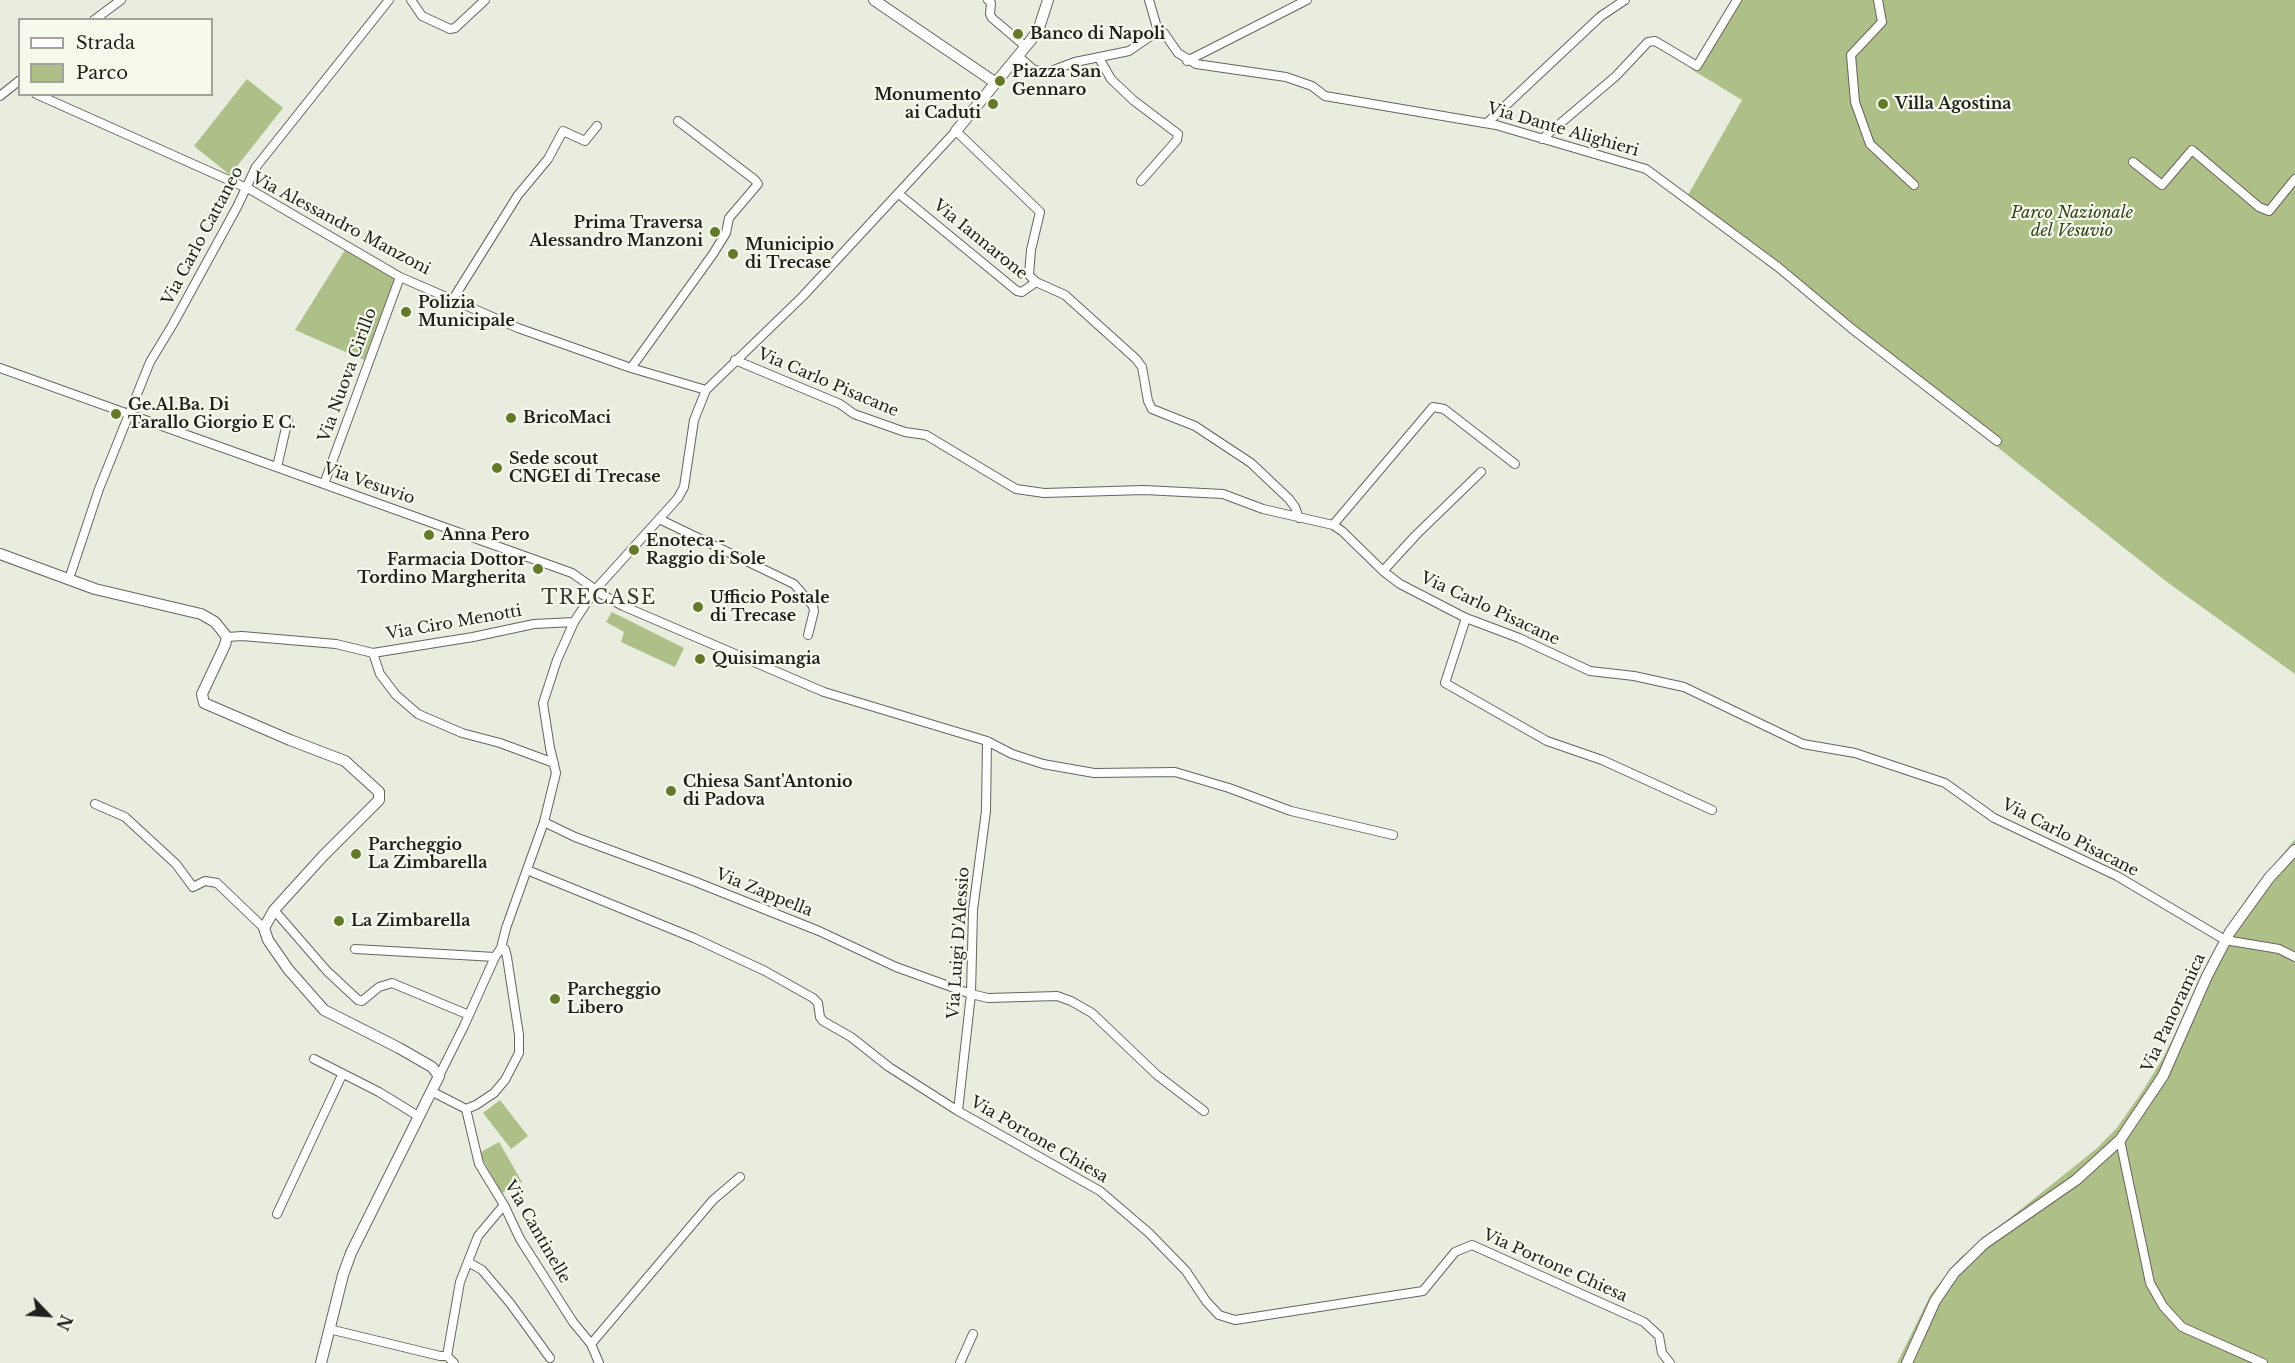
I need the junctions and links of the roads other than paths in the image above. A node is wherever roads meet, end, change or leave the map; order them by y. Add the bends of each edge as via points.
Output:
1 (121, 0) edge
2 (389, 0) edge
3 (411, 0) edge
4 (485, 0) edge
5 (874, 0) edge
6 (988, 0) edge
7 (1048, 0) edge
8 (1149, 0) edge
9 (1307, 0) edge
10 (1624, 0) edge
11 (1737, 0) edge
12 (1878, 0) edge
13 (97, 18) edge
14 (1158, 31) junction
15 (1025, 46) junction
16 (1018, 56) junction
17 (1099, 58) junction
18 (1187, 61) junction
19 (996, 83) junction
20 (18, 84) edge
21 (0, 96) edge
22 (40, 96) edge
23 (678, 121) dead end
24 (1487, 123) junction
25 (597, 126) dead end
26 (956, 131) junction
27 (1542, 139) junction
28 (2133, 162) dead end
29 (2295, 179) edge
30 (1141, 181) dead end
31 (1914, 185) dead end
32 (245, 188) junction
33 (899, 194) junction
34 (400, 277) junction
35 (1036, 282) junction
36 (453, 299) junction
37 (735, 360) junction
38 (0, 368) edge
39 (631, 368) junction
40 (706, 390) junction
41 (129, 413) junction
42 (288, 419) dead end
43 (1997, 441) dead end
44 (1515, 464) dead end
45 (278, 467) junction
46 (1481, 472) dead end
47 (324, 484) junction
48 (1299, 518) junction
49 (659, 519) junction
50 (1333, 525) junction
51 (0, 554) edge
52 (1383, 571) junction
53 (71, 573) dead end
54 (595, 590) junction
55 (1466, 618) junction
56 (574, 622) junction
57 (808, 635) dead end
58 (227, 637) junction
59 (373, 653) junction
60 (987, 741) junction
61 (554, 764) junction
62 (96, 804) dead end
63 (1712, 810) dead end
64 (544, 822) junction
65 (1393, 835) dead end
66 (2295, 850) edge
67 (527, 870) junction
68 (274, 910) junction
69 (264, 928) junction
70 (2225, 940) junction
71 (501, 948) junction
72 (355, 949) dead end
73 (495, 957) junction
74 (2295, 957) edge
75 (971, 994) junction
76 (469, 1015) junction
77 (314, 1059) dead end
78 (342, 1075) junction
79 (439, 1076) junction
80 (431, 1091) junction
81 (466, 1108) junction
82 (958, 1111) junction
83 (1204, 1111) dead end
84 (418, 1116) junction
85 (2120, 1140) junction
86 (740, 1177) dead end
87 (504, 1205) junction
88 (277, 1214) dead end
89 (468, 1262) junction
90 (329, 1329) junction
91 (973, 1334) dead end
92 (591, 1344) junction
93 (550, 1358) dead end
94 (446, 1360) edge
95 (321, 1363) edge
96 (454, 1363) edge
97 (599, 1363) edge
98 (960, 1363) edge
99 (1670, 1363) edge
100 (1907, 1363) edge
101 (2263, 1363) edge

1 - 13 street
2 - 32 street, Via Carlo Cattaneo via 256,167
3 - 4 street via 422,16 450,29
5 - 19 street
6 - 15 street via 992,18
7 - 15 street via 1039,28
8 - 14 street
9 - 18 street
10 - 24 street via 1601,16
11 - 27 street via 1697,66 1654,40 1648,42
12 - 31 street via 1882,22 1851,56 1855,102 1870,144
14 - 17 street via 1129,51
14 - 18 street
15 - 16 street
16 - 17 street via 1034,70 1048,72
16 - 19 street
17 - 30 street via 1111,79 1178,134
18 - 24 street, Via Dante Alighieri via 1286,77 1325,96
19 - 26 street
20 - 21 street
22 - 32 street, Via Alessandro Manzoni
23 - 39 street via 758,184 729,218 726,233 713,254
24 - 27 street, Via Dante Alighieri
25 - 36 street via 585,141 563,131
26 - 33 street
26 - 35 street via 1040,212 1028,273
27 - 43 street, Via Dante Alighieri via 1646,169 1663,180
28 - 29 street via 2162,185 2192,150 2259,207 2269,211
32 - 34 street, Via Alessandro Manzoni
32 - 41 street, Via Carlo Cattaneo via 150,362
33 - 35 street, Via Iannarone via 1017,291 1022,292
33 - 37 street via 803,296
34 - 36 street, Via Alessandro Manzoni
34 - 47 street, Via Nuova Cirillo
35 - 48 street, Via Iannarone via 1065,295 1136,359 1142,367 1152,409 1195,426 1251,463 1289,499
36 - 39 street, Via Alessandro Manzoni via 518,328
37 - 40 street
37 - 48 street, Via Carlo Pisacane via 840,404 854,414 904,432 926,435 1016,489 1044,493 1144,490 1223,494
38 - 41 street, Via Vesuvio
39 - 40 street, Via Alessandro Manzoni
40 - 49 street via 694,420 684,487
41 - 45 street, Via Vesuvio
41 - 53 street
42 - 45 street
44 - 50 street via 1444,409 1433,406
45 - 47 street, Via Vesuvio
46 - 52 street
47 - 54 street, Via Vesuvio via 572,573
48 - 50 street, Via Carlo Pisacane
49 - 54 street
49 - 57 street via 794,584 813,606
50 - 52 street, Via Carlo Pisacane
51 - 58 street via 95,589 201,615 215,622
52 - 55 street, Via Carlo Pisacane
54 - 56 street
54 - 60 street, Via Vesuvio via 623,606 824,692
55 - 63 street via 1445,683 1547,741 1602,760
55 - 70 street, Via Carlo Pisacane via 1590,671 1684,687 1803,744 1855,753 1946,783 1994,818 2117,876
56 - 59 street, Via Ciro Menotti via 534,624
56 - 61 street via 543,703
58 - 59 street, Via Ciro Menotti via 336,644
58 - 68 street via 202,694 204,703 345,761 379,792 379,800
59 - 61 street via 380,674 418,714
60 - 65 street, Via Vesuvio via 1012,754 1074,770 1175,772 1291,811
60 - 75 street, Via Luigi D'Alessio via 986,811 974,910
61 - 64 street via 555,782
62 - 69 street via 125,817 176,864 193,887 205,881 217,883
64 - 67 street
64 - 75 street, Via Zappella
66 - 70 street, Via Panoramica via 2269,878
67 - 71 street
67 - 82 street, Via Portone Chiesa via 611,902 765,971 813,998 823,1020
68 - 69 street
68 - 76 street via 327,972 358,1000 392,983
69 - 79 street via 288,969 324,1010 399,1047 432,1066
70 - 74 street via 2279,950
70 - 85 street, Via Panoramica via 2163,1076
71 - 73 street
71 - 81 street via 507,957 519,1053 494,1094
72 - 73 street
73 - 76 street
75 - 82 street, Via Luigi D'Alessio
75 - 83 street, Via Zappella via 995,998 1057,996 1071,1001 1092,1013 1157,1075
76 - 79 street
77 - 78 street
78 - 84 street
78 - 88 street
79 - 80 street
80 - 81 street
80 - 84 street
81 - 87 street, Via Cantinelle via 479,1164
82 - 99 street, Via Portone Chiesa via 1100,1191 1186,1271 1219,1315 1235,1320 1424,1291 1455,1252 1472,1245 1644,1322 1659,1336 1662,1353
84 - 90 street via 359,1233
85 - 100 street, Via Panoramica via 2076,1180 1985,1243 1954,1273 1935,1301
85 - 101 street via 2150,1283 2163,1306 2181,1327
86 - 92 street via 713,1200
87 - 89 street via 478,1236
87 - 92 street, Via Cantinelle via 520,1239
89 - 93 street via 482,1270
89 - 94 street via 460,1282
90 - 94 street
90 - 95 street
91 - 98 street
92 - 97 street, Via Cantinelle
94 - 96 street

